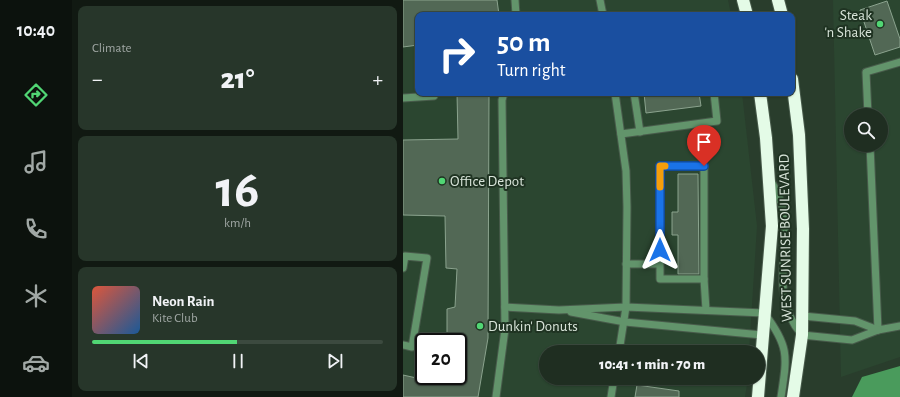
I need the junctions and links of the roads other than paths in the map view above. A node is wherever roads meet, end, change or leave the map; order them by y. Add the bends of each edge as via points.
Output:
1 (515, 0) edge
2 (600, 0) edge
3 (743, 0) edge
4 (778, 0) edge
5 (516, 12) edge
6 (602, 12) edge
7 (746, 12) edge
8 (781, 12) edge
9 (900, 62) edge
10 (434, 96) dead end
11 (503, 96) edge
12 (615, 96) edge
13 (634, 96) edge
14 (714, 96) edge
15 (760, 96) edge
16 (794, 96) edge
17 (403, 98) edge
18 (868, 108) edge
19 (640, 132) junction
20 (621, 134) junction
21 (870, 152) edge
22 (769, 177) junction
23 (626, 264) junction
24 (660, 264) junction
25 (403, 268) edge
26 (704, 279) junction
27 (505, 307) junction
28 (626, 307) junction
29 (559, 310) junction
30 (706, 310) junction
31 (764, 313) junction
32 (803, 316) junction
33 (625, 322) junction
34 (900, 326) edge
35 (878, 330) junction
36 (762, 335) junction
37 (801, 335) junction
38 (403, 345) edge
39 (620, 345) edge
40 (613, 385) edge
41 (496, 397) edge
42 (611, 397) edge
43 (758, 397) edge
44 (781, 397) edge
45 (793, 397) edge

1 - 5 lane
2 - 6 lane
3 - 7 highway
4 - 8 highway
9 - 18 lane via 866,72
10 - 17 lane
11 - 27 lane
12 - 20 lane
13 - 19 lane
14 - 19 lane via 717,121
15 - 22 highway, WEST SUNRISE BOULEVARD
16 - 32 highway, WEST SUNRISE BOULEVARD via 799,135 803,229
19 - 20 lane
20 - 23 lane via 626,171
21 - 35 lane
22 - 31 highway, WEST SUNRISE BOULEVARD via 772,226
22 - 37 lane via 783,209 784,304
23 - 24 lane
23 - 28 lane
24 - 26 lane via 660,279
24 - 26 lane via 660,166 704,166
25 - 38 lane via 405,256 427,258 412,347
26 - 30 lane
27 - 29 lane
27 - 41 lane via 505,329
28 - 29 lane
28 - 30 lane
28 - 33 lane
29 - 33 lane
30 - 31 lane
31 - 36 highway, WEST SUNRISE BOULEVARD
31 - 44 lane via 780,335 786,355
32 - 35 lane via 855,321
32 - 37 highway, WEST SUNRISE BOULEVARD
33 - 36 lane
33 - 39 lane
34 - 35 lane
35 - 37 lane via 852,340
36 - 43 highway, WEST SUNRISE BOULEVARD
37 - 45 highway, WEST SUNRISE BOULEVARD
40 - 42 lane

